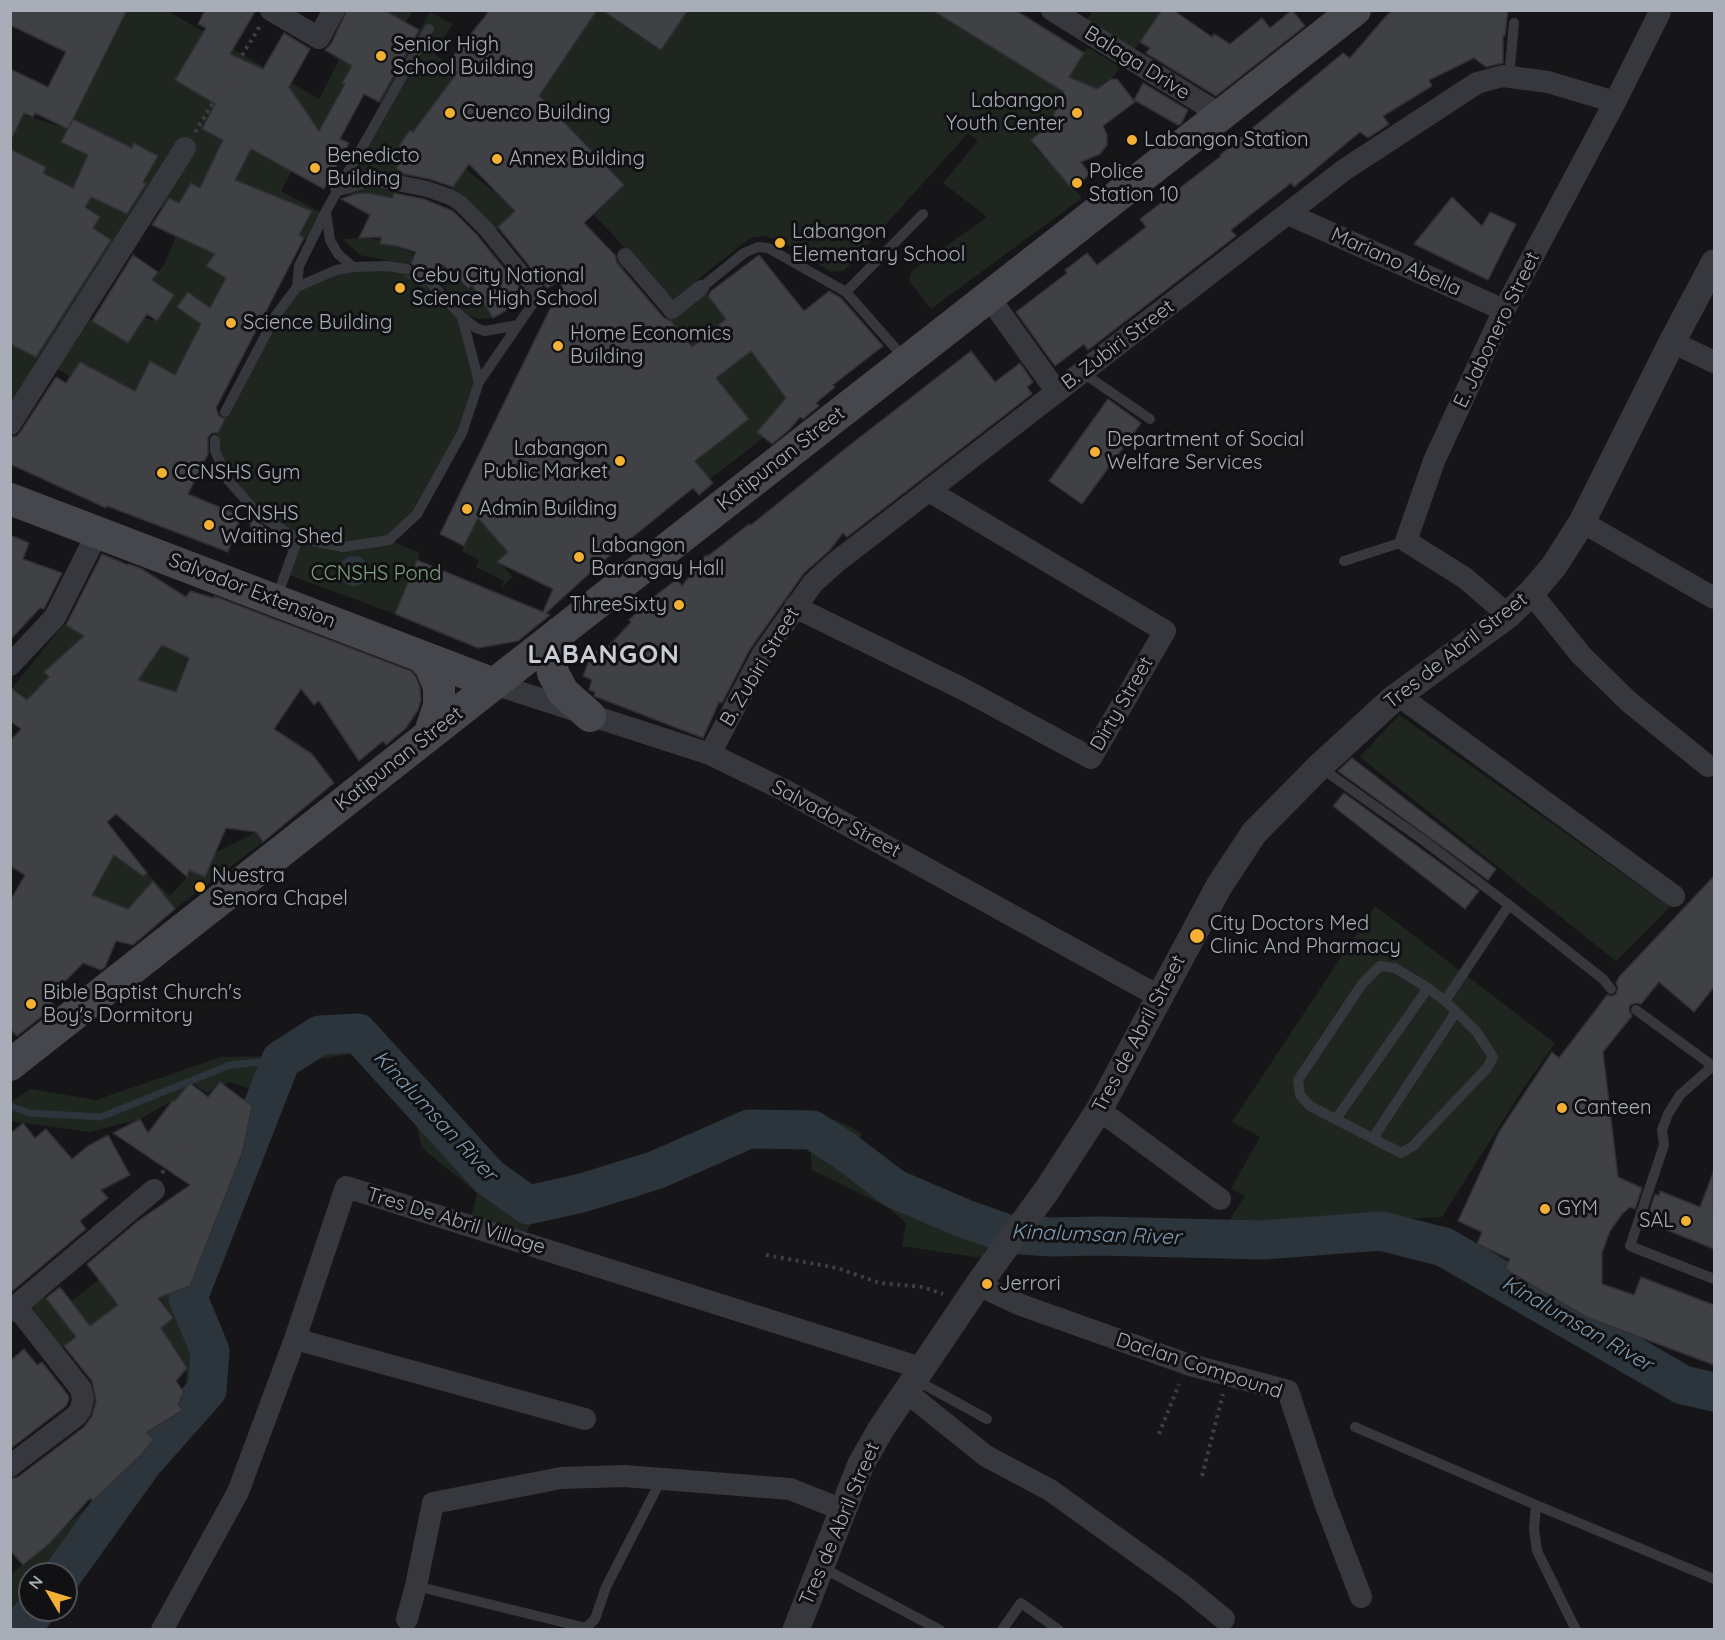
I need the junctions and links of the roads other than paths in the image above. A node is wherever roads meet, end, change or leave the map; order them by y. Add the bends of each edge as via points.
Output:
1 (334, 10) edge
2 (1052, 10) edge
3 (1355, 10) edge
4 (1660, 12) dead end
5 (267, 15) edge
6 (1515, 23) dead end
7 (429, 29) dead end
8 (1509, 77) junction
9 (1615, 102) junction
10 (1221, 115) junction
11 (185, 148) road end
12 (338, 188) junction
13 (326, 211) junction
14 (923, 214) dead end
15 (1288, 214) junction
16 (625, 256) dead end
17 (1714, 263) edge
18 (353, 267) junction
19 (407, 269) dead end
20 (431, 283) dead end
21 (297, 287) junction
22 (701, 288) joint
23 (846, 292) junction
24 (538, 296) joint
25 (988, 297) junction
26 (1504, 310) junction
27 (462, 317) junction
28 (518, 325) junction
29 (1671, 342) junction
30 (906, 361) junction
31 (1714, 362) edge
32 (1083, 373) junction
33 (479, 382) junction
34 (1057, 392) junction
35 (225, 412) dead end
36 (1150, 419) dead end
37 (10, 424) edge
38 (215, 440) dead end
39 (929, 490) junction
40 (10, 498) edge
41 (1582, 522) junction
42 (98, 532) junction
43 (298, 538) junction
44 (1406, 541) junction
45 (1344, 561) dead end
46 (1531, 593) junction
47 (1714, 598) edge
48 (276, 600) junction
49 (795, 607) junction
50 (1508, 615) junction
51 (560, 632) junction
52 (421, 656) junction
53 (10, 665) edge
54 (494, 684) junction
55 (1398, 695) junction
56 (590, 716) junction
57 (429, 735) junction
58 (710, 754) junction
59 (1708, 766) dead end
60 (1319, 767) junction
61 (1674, 896) dead end
62 (1509, 905) junction
63 (1428, 988) junction
64 (1611, 989) dead end
65 (1160, 997) junction
66 (1445, 1000) junction
67 (1636, 1010) dead end
68 (1456, 1012) junction
69 (10, 1065) edge
70 (1714, 1065) edge
71 (1099, 1110) junction
72 (1336, 1119) junction
73 (1373, 1138) junction
74 (154, 1190) road end
75 (1220, 1199) dead end
76 (1714, 1279) edge
77 (972, 1294) junction
78 (14, 1309) edge
79 (295, 1339) junction
80 (914, 1379) junction
81 (585, 1419) dead end
82 (987, 1419) dead end
83 (1355, 1427) dead end
84 (10, 1466) edge
85 (662, 1478) junction
86 (1536, 1505) junction
87 (843, 1510) junction
88 (820, 1566) junction
89 (1714, 1579) edge
90 (416, 1586) junction
91 (1361, 1597) dead end
92 (407, 1619) dead end
93 (1224, 1619) dead end
94 (162, 1629) edge
95 (796, 1629) edge
96 (940, 1629) edge
97 (1002, 1629) edge
98 (1059, 1629) edge
99 (1576, 1629) edge

1 - 5 street via 319,38
2 - 10 street, Balaga Drive
3 - 10 main road, Katipunan Street
4 - 9 street, E. Jabonero Street
6 - 8 lane
7 - 12 lane
8 - 9 street, B. Zubiri Street via 1548,82
8 - 15 street, B. Zubiri Street via 1477,83 1344,170
9 - 26 street, E. Jabonero Street
10 - 25 main road, Katipunan Street
11 - 37 street
12 - 13 lane
12 - 24 street via 364,180 383,180 450,197 485,228
13 - 18 lane via 330,240
13 - 21 lane via 299,266
14 - 23 lane
15 - 26 street, Mariano Abella
15 - 32 street, B. Zubiri Street
16 - 22 street via 672,311
17 - 29 street, Tres de Abril Street
18 - 19 lane
18 - 21 lane
20 - 27 lane
21 - 35 lane via 276,315
22 - 23 lane via 744,253 758,247 780,253
23 - 30 lane
24 - 28 lane
25 - 30 main road, Katipunan Street
25 - 34 street
26 - 44 street, E. Jabonero Street via 1434,461
27 - 28 lane via 485,331
27 - 33 lane
28 - 33 lane
29 - 31 street
29 - 41 street, Tres de Abril Street
30 - 51 main road, Katipunan Street
32 - 34 street, B. Zubiri Street
32 - 36 lane
33 - 43 lane via 462,433 422,506 389,540 343,547
34 - 39 street, B. Zubiri Street
38 - 43 lane via 215,451 228,480 259,515
39 - 49 street, B. Zubiri Street via 835,563
39 - 49 street, Dirty Street via 1164,631 1091,758 963,689
40 - 42 main road, Salvador Extension
41 - 46 street, Tres de Abril Street
41 - 47 street
42 - 48 main road, Salvador Extension
42 - 53 street via 56,617
43 - 48 lane
44 - 45 lane
44 - 50 street via 1465,578
46 - 50 street, Tres de Abril Street
46 - 59 street via 1581,655 1628,701
48 - 52 main road, Salvador Extension
49 - 58 street, B. Zubiri Street via 758,663
50 - 55 street, Tres de Abril Street
51 - 54 main road, Katipunan Street
51 - 56 main road via 551,660 553,673 563,692
52 - 54 main road, Salvador Extension
52 - 57 main road via 431,667 439,687 439,706
54 - 56 street, Salvador Street
54 - 57 main road, Katipunan Street
55 - 60 street, Tres de Abril Street
55 - 61 street
56 - 58 street, Salvador Street
57 - 69 main road, Katipunan Street
58 - 65 street, Salvador Street via 784,790
60 - 62 lane
60 - 65 street, Tres de Abril Street via 1254,833 1219,886
62 - 64 lane
62 - 66 lane
63 - 66 lane
63 - 72 lane
63 - 72 lane via 1395,968 1380,966 1362,984 1298,1080 1305,1101
65 - 71 street, Tres de Abril Street
66 - 68 lane
67 - 70 lane
68 - 73 lane
68 - 73 lane via 1476,1031 1493,1057 1487,1068 1413,1146 1401,1153
70 - 76 lane via 1680,1095 1668,1114 1662,1130 1664,1145 1630,1246
71 - 75 street
71 - 77 street, Tres de Abril Street
72 - 73 lane
74 - 78 street
77 - 80 street, Tres de Abril Street
77 - 91 street, Daclan Compound via 1021,1305 1187,1364 1288,1391
78 - 84 street via 81,1389 83,1399 76,1416
79 - 80 street, Tres De Abril Village via 346,1187
79 - 81 street
79 - 94 street, Tres De Abril Village via 238,1492
80 - 82 lane
80 - 87 street, Tres de Abril Street via 861,1464
80 - 93 street via 986,1456 1050,1490
83 - 86 lane
85 - 87 street via 790,1489
85 - 90 street via 561,1478 433,1503
85 - 90 lane via 606,1587 595,1619 586,1628
86 - 89 lane
86 - 99 lane via 1537,1551
87 - 88 street, Tres de Abril Street
88 - 95 street, Tres de Abril Street
88 - 96 lane
90 - 92 street
97 - 98 lane via 1021,1603

